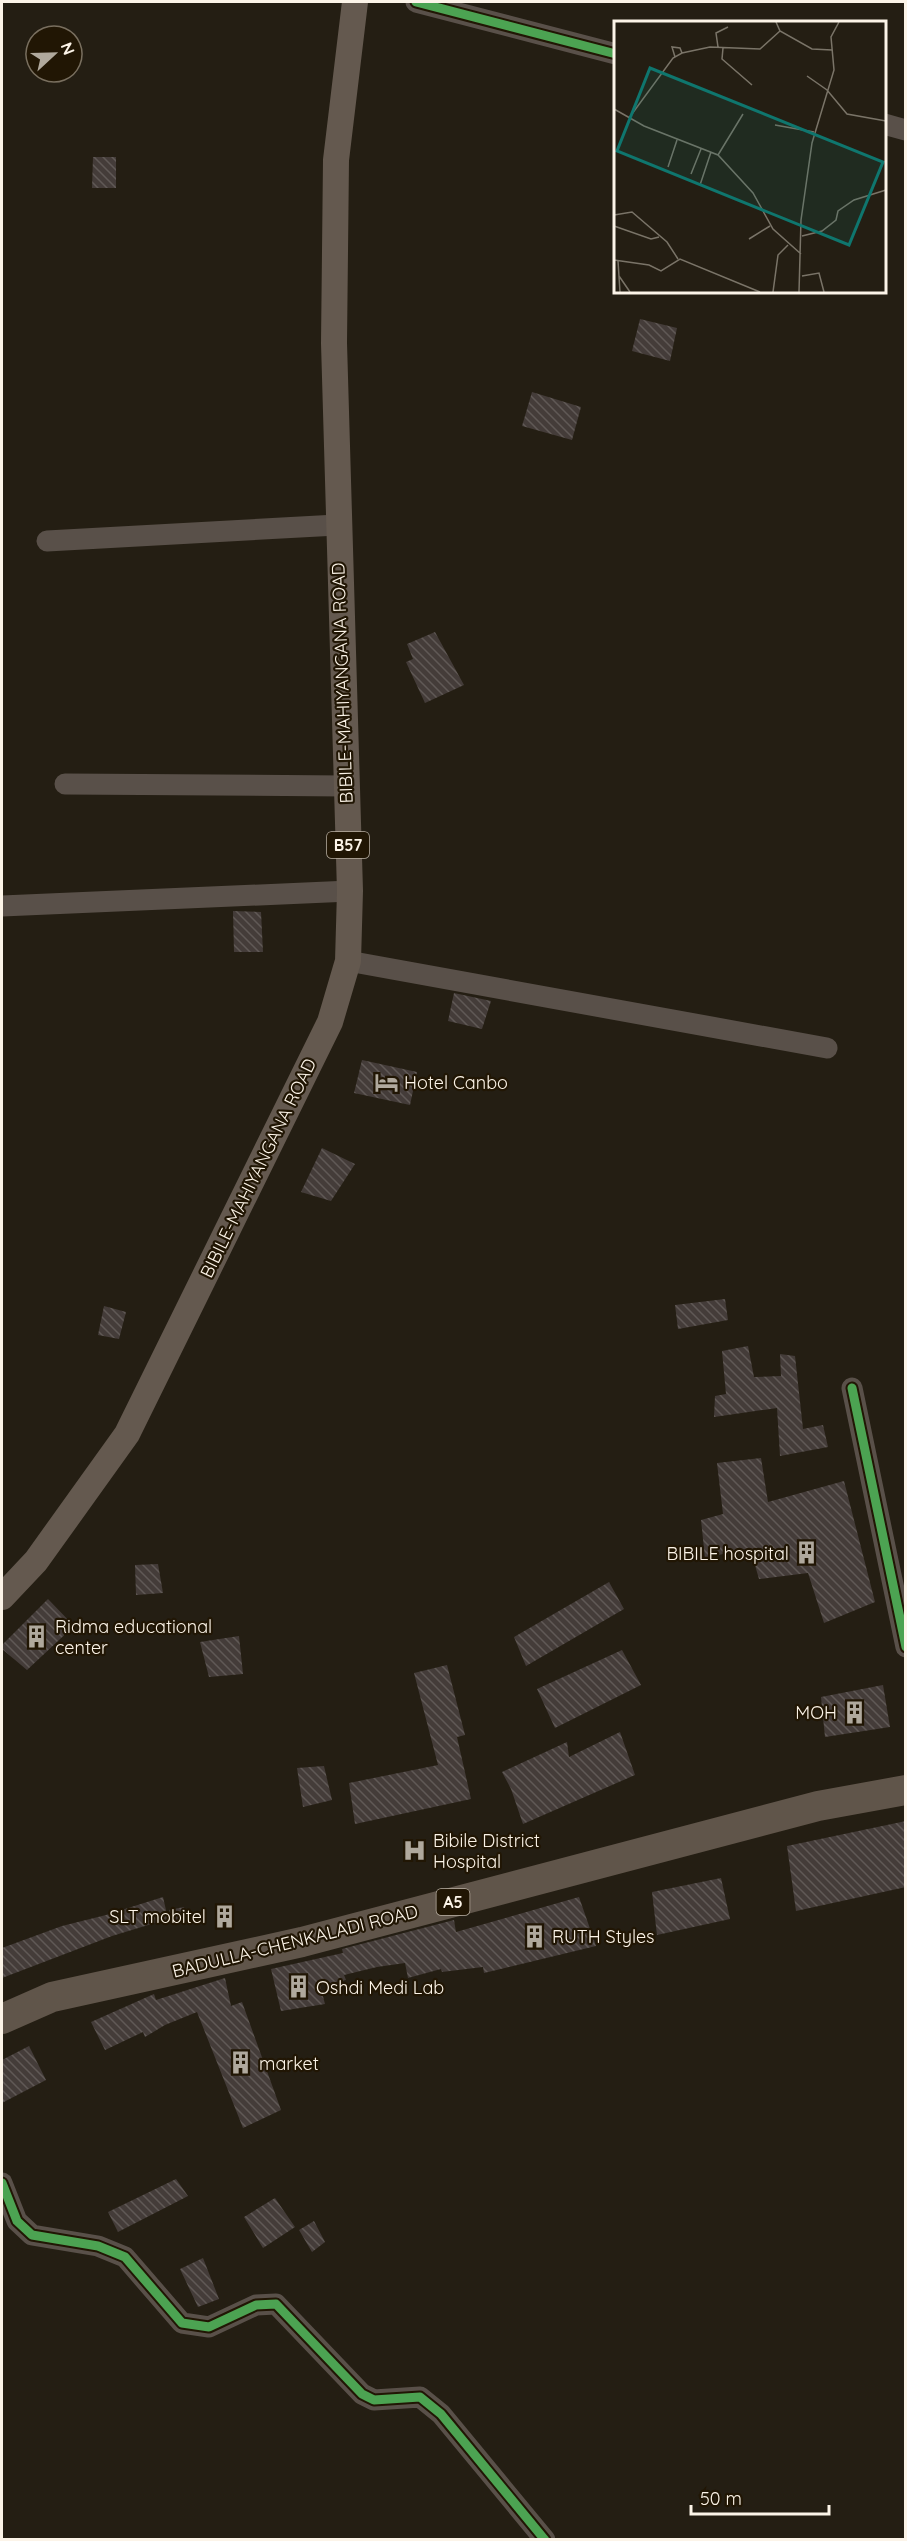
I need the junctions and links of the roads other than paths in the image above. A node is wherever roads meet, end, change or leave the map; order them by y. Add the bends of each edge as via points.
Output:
1 (355, 2) edge
2 (416, 2) edge
3 (614, 53) edge
4 (886, 124) edge
5 (906, 130) edge
6 (337, 525) junction
7 (47, 541) dead end
8 (65, 784) dead end
9 (345, 786) junction
10 (350, 891) junction
11 (2, 906) edge
12 (348, 961) junction
13 (827, 1048) dead end
14 (852, 1388) dead end
15 (2, 1597) edge
16 (906, 1647) edge
17 (906, 1790) edge
18 (2, 2019) edge
19 (2, 2183) edge
20 (544, 2540) edge

1 - 6 main road, BIBILE-MAHIYANGANA ROAD / B57 via 336,159
2 - 3 street
4 - 5 street
6 - 7 street
6 - 9 main road, BIBILE-MAHIYANGANA ROAD / B57
8 - 9 street
9 - 10 main road, BIBILE-MAHIYANGANA ROAD / B57
10 - 11 street
10 - 12 main road, BIBILE-MAHIYANGANA ROAD / B57
12 - 13 street
12 - 15 main road, BIBILE-MAHIYANGANA ROAD / B57 via 330,1022 127,1434 36,1561
14 - 16 street
17 - 18 highway, BADULLA-CHENKALADI ROAD / A5 via 818,1806 302,1942 52,1997
19 - 20 street via 17,2221 32,2235 98,2246 125,2258 182,2323 209,2327 256,2305 276,2304 362,2394 374,2400 420,2397 441,2414

